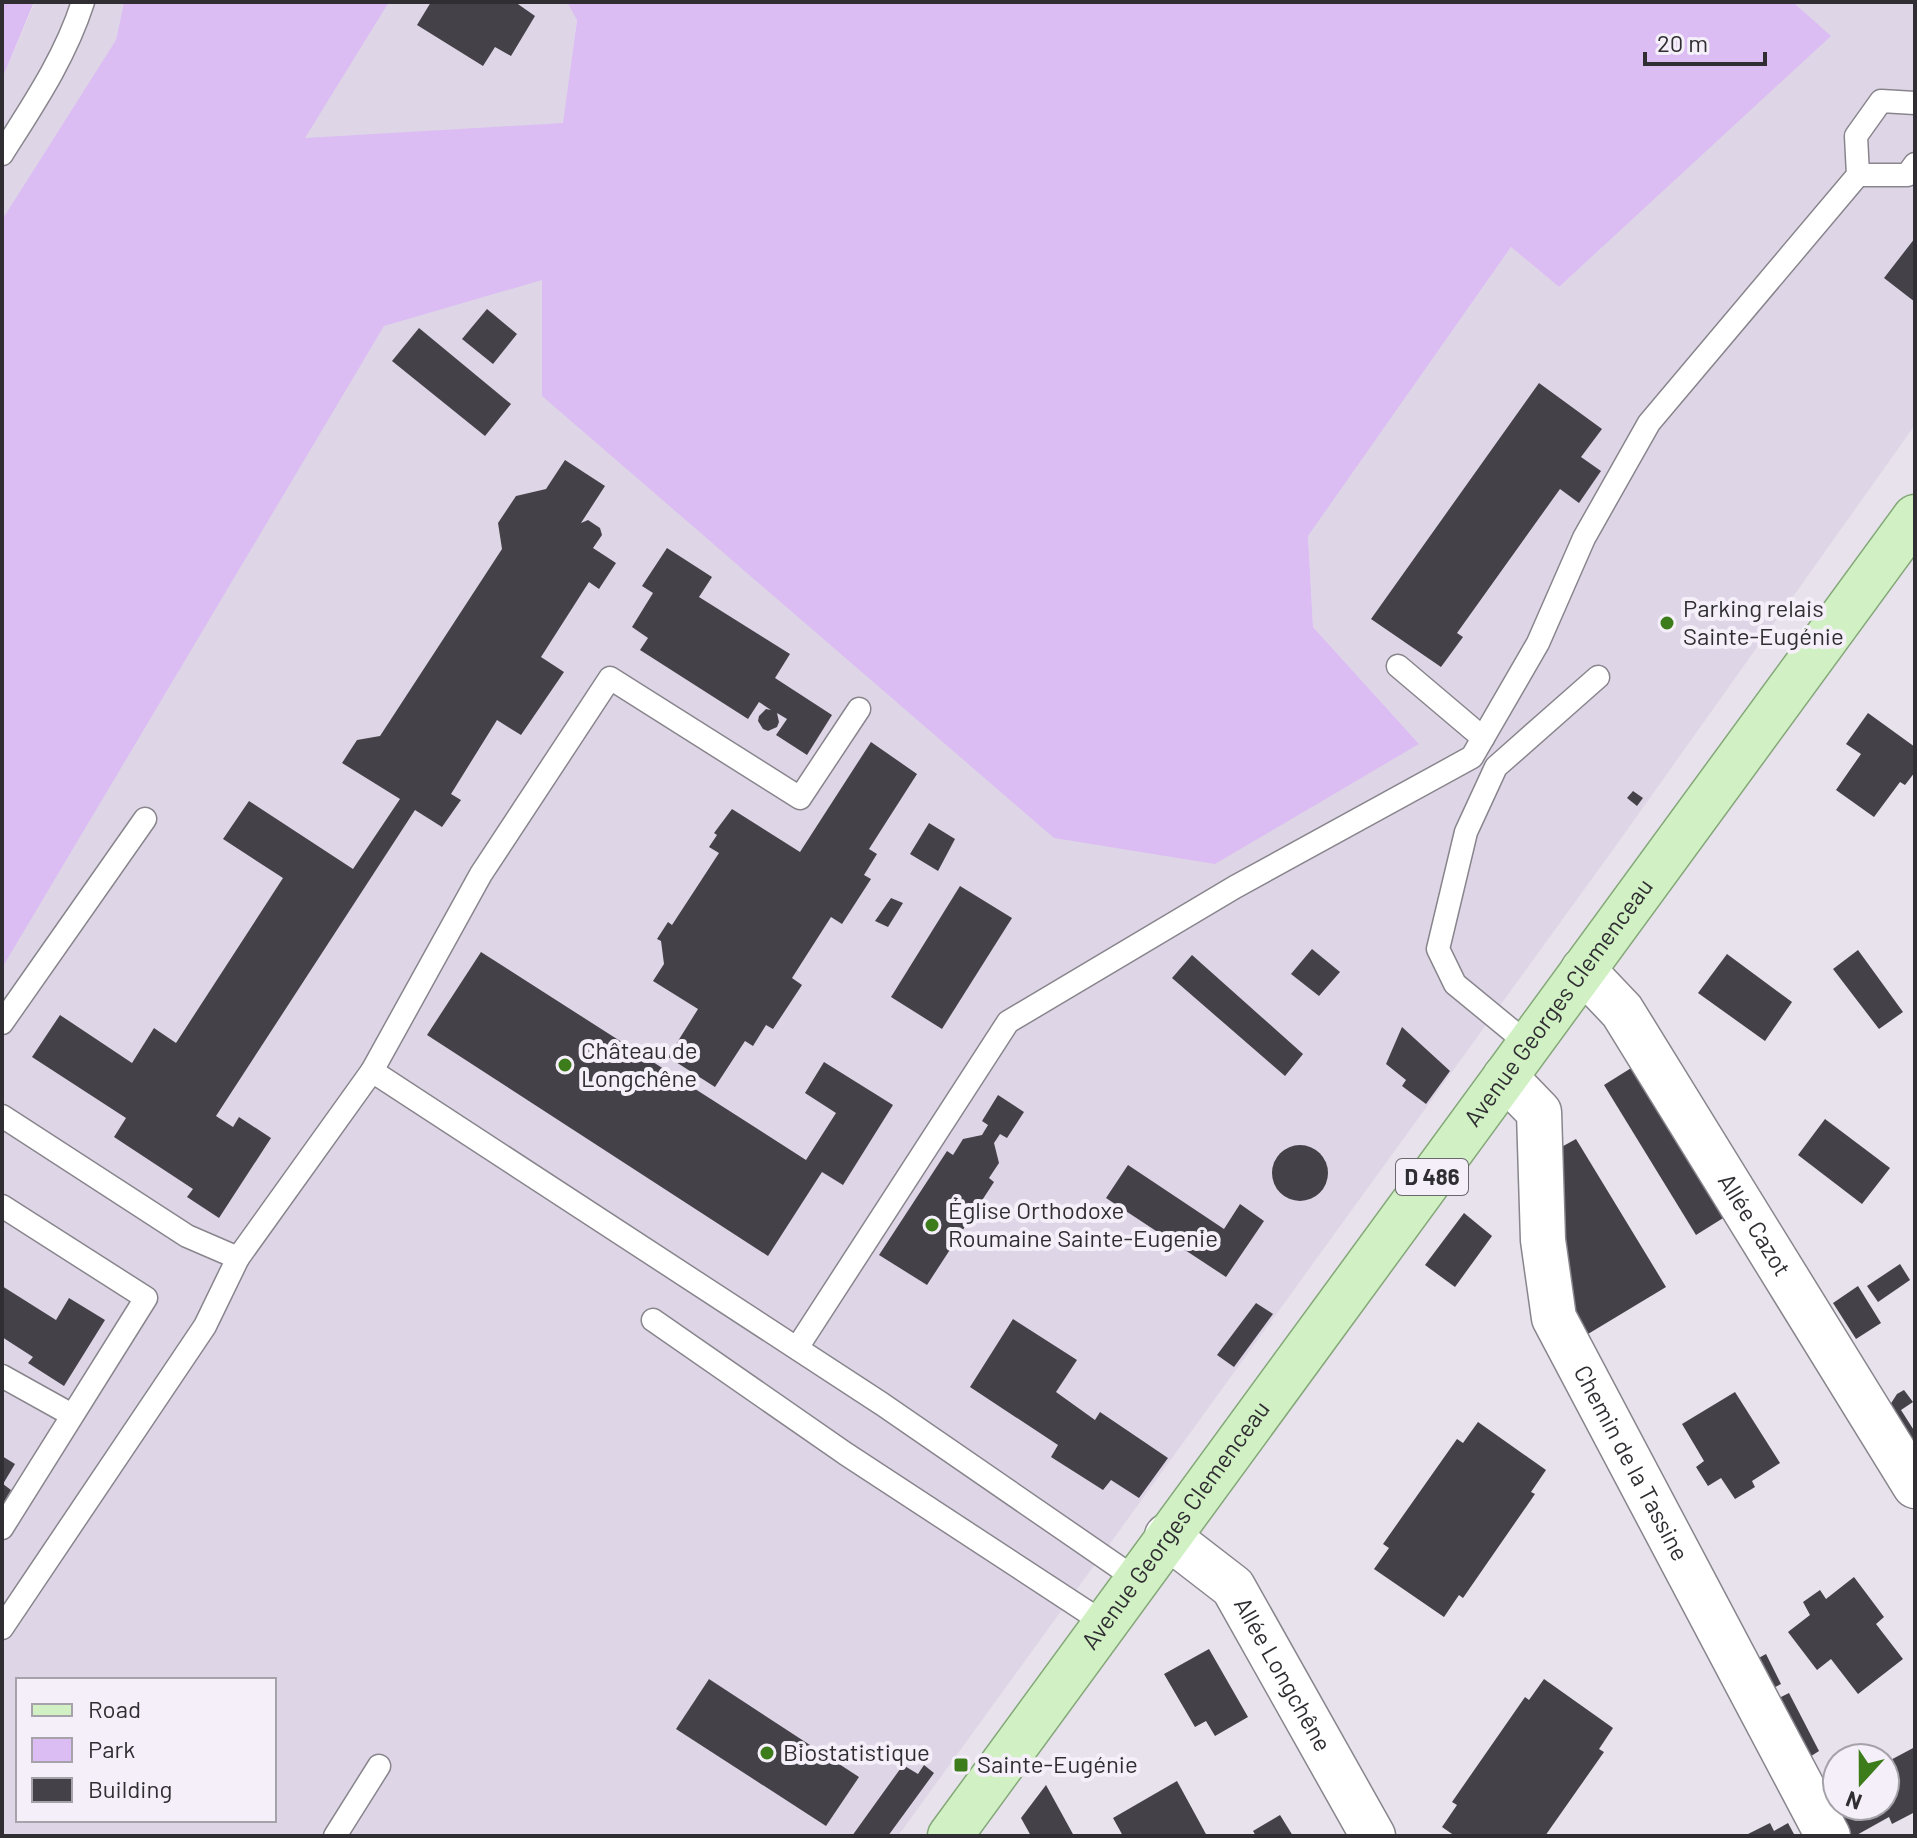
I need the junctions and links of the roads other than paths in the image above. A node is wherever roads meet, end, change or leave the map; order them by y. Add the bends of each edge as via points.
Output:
1 (83, 2) edge
2 (1915, 103) edge
3 (2, 154) edge
4 (1915, 164) edge
5 (1858, 175) junction
6 (1915, 517) edge
7 (1398, 666) dead end
8 (1598, 677) dead end
9 (859, 709) dead end
10 (1483, 738) junction
11 (145, 819) dead end
12 (1583, 970) junction
13 (2, 1023) edge
14 (1516, 1060) junction
15 (372, 1071) junction
16 (2, 1116) edge
17 (2, 1206) edge
18 (238, 1258) junction
19 (653, 1320) dead end
20 (797, 1348) junction
21 (2, 1376) edge
22 (72, 1415) junction
23 (1915, 1486) edge
24 (2, 1528) edge
25 (1167, 1536) junction
26 (1136, 1579) junction
27 (1104, 1623) junction
28 (2, 1628) edge
29 (379, 1766) dead end
30 (335, 1836) edge
31 (950, 1836) edge
32 (1373, 1836) edge
33 (1828, 1836) edge

1 - 3 lane via 51,78
2 - 5 lane via 1881,101 1856,136
4 - 5 lane via 1907,175
5 - 10 lane via 1649,423 1584,538 1538,643
6 - 12 main road, Avenue Georges Clemenceau / D 486
7 - 10 lane
8 - 14 lane via 1496,767 1466,832 1438,949 1455,984
9 - 15 lane via 800,798 610,678 481,874
10 - 20 lane via 1472,757 1235,887 1008,1022
11 - 13 lane
12 - 14 main road, Avenue Georges Clemenceau / D 486
12 - 23 street, Allée Cazot via 1622,1011
14 - 25 main road, Avenue Georges Clemenceau / D 486
14 - 33 street, Chemin de la Tassine via 1539,1112 1543,1240 1554,1318
15 - 18 lane
15 - 20 lane
16 - 18 lane via 187,1236
17 - 22 lane via 146,1298
18 - 28 lane via 205,1326
19 - 27 lane
20 - 26 lane
21 - 22 lane
22 - 24 lane
25 - 26 main road, Avenue Georges Clemenceau / D 486
25 - 32 street, Allée Longchêne via 1233,1587
26 - 27 main road, Avenue Georges Clemenceau / D 486
27 - 31 main road, Avenue Georges Clemenceau / D 486
29 - 30 lane

